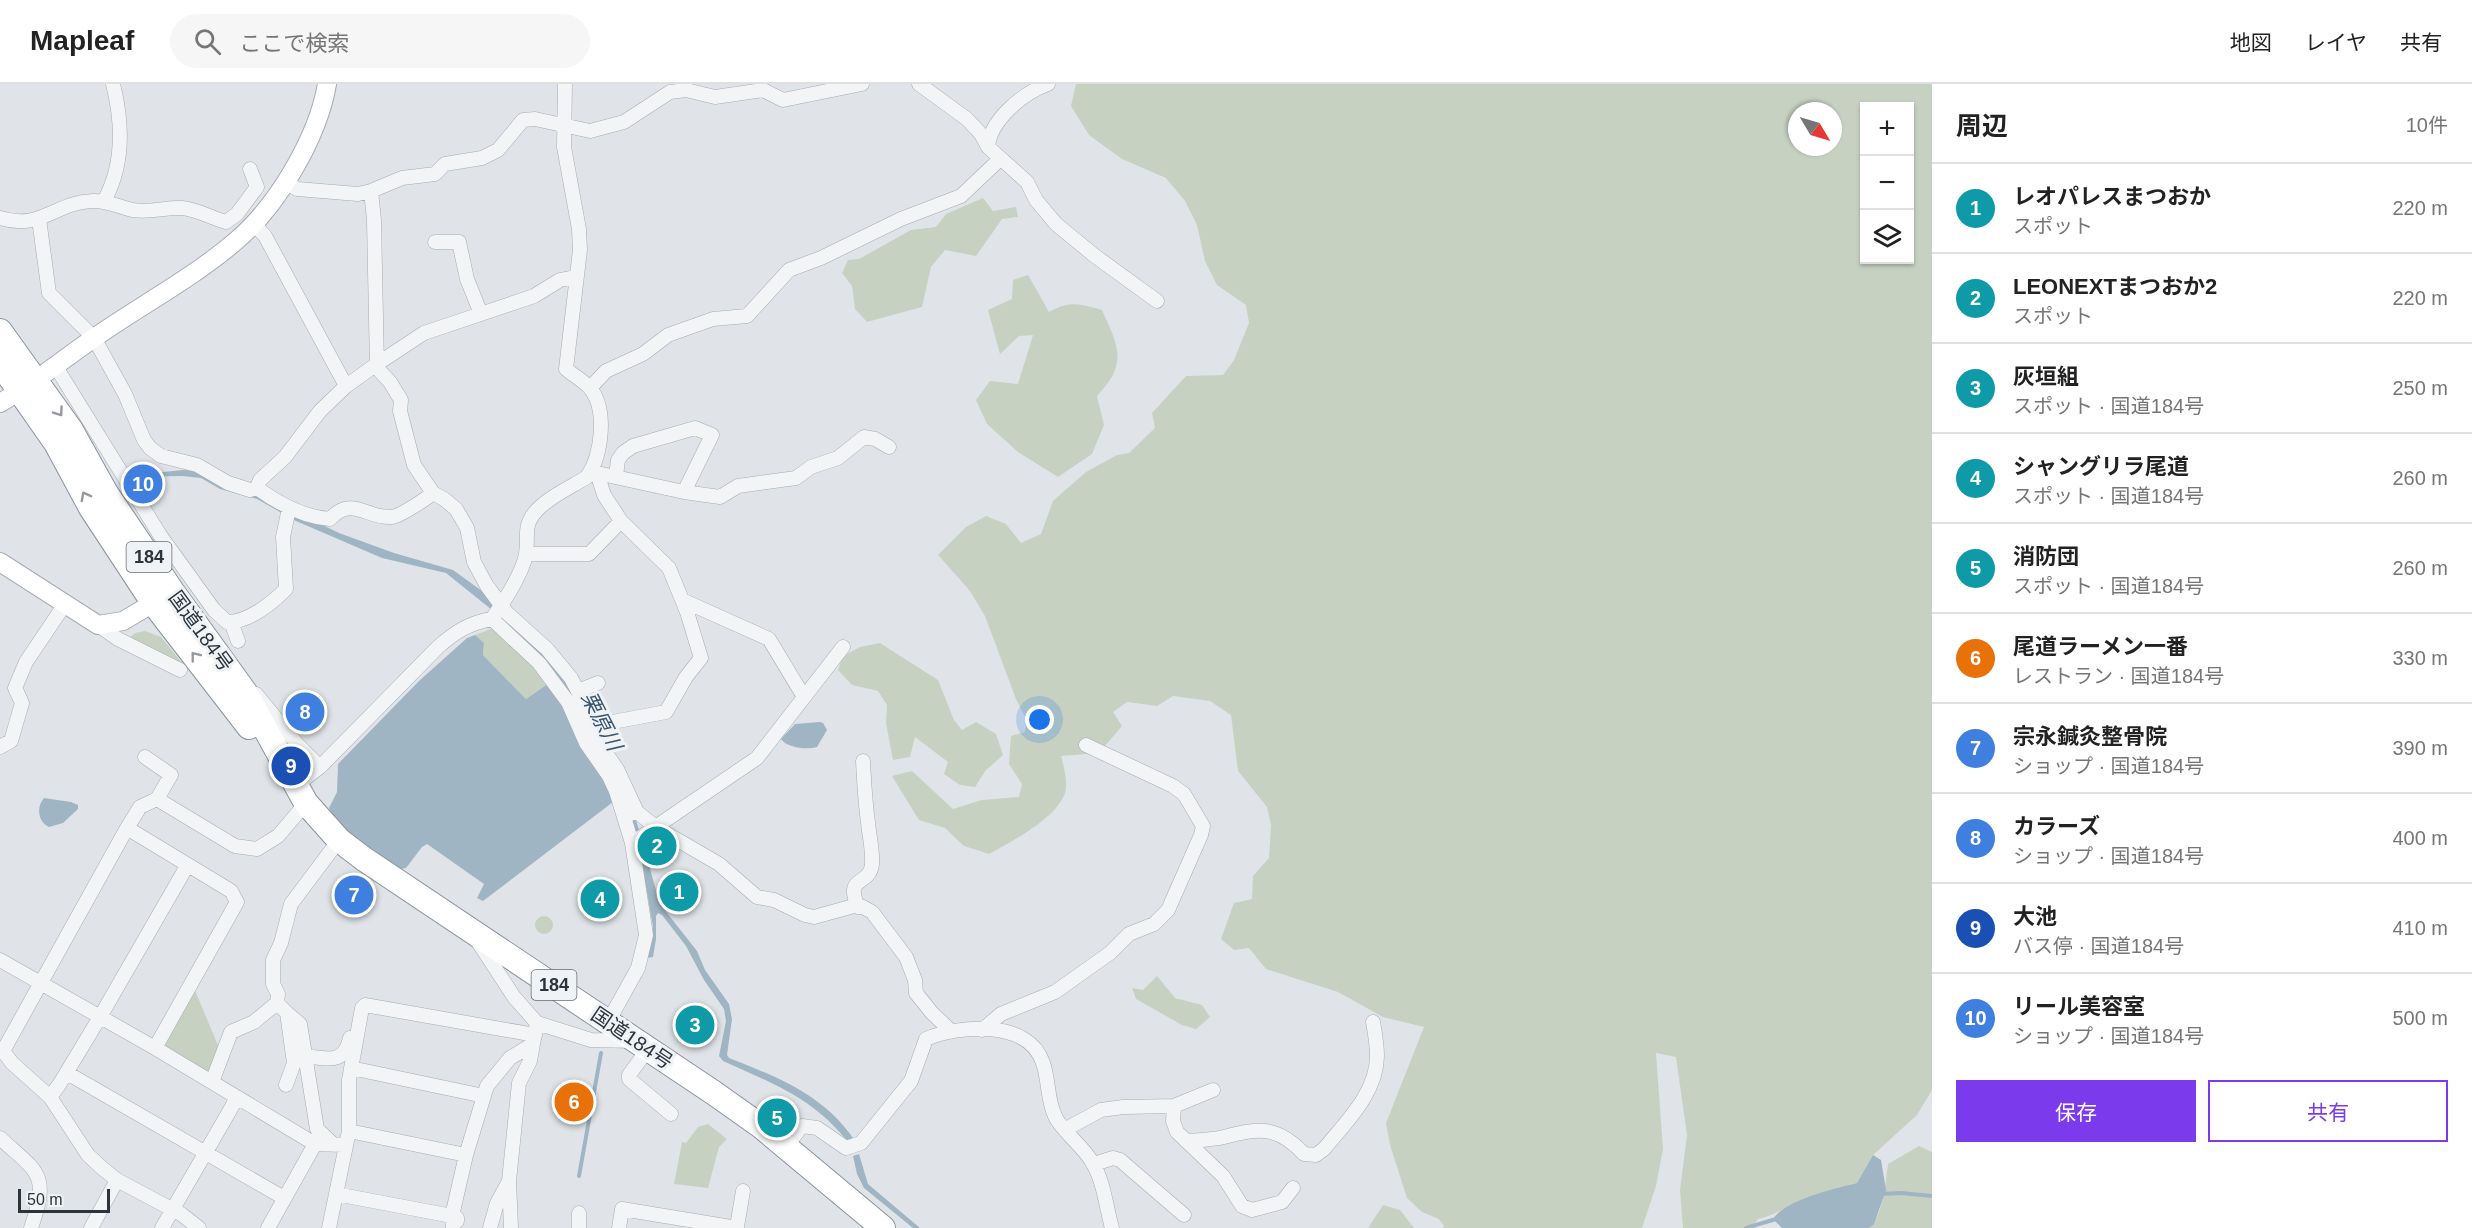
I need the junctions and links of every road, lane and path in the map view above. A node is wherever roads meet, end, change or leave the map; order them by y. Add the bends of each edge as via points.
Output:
1 (113, 84) edge
2 (327, 84) edge
3 (565, 84) edge
4 (862, 84) edge
5 (919, 84) edge
6 (1048, 84) edge
7 (564, 126) junction
8 (988, 147) junction
9 (1000, 159) junction
10 (250, 169) dead end
11 (286, 182) junction
12 (371, 191) junction
13 (104, 201) junction
14 (0, 218) edge
15 (39, 219) junction
16 (226, 222) junction
17 (253, 223) junction
18 (237, 240) junction
19 (435, 242) dead end
20 (575, 277) junction
21 (1156, 301) dead end
22 (481, 314) junction
23 (0, 331) edge
24 (94, 338) junction
25 (0, 363) edge
26 (377, 364) junction
27 (38, 379) junction
28 (346, 386) junction
29 (590, 388) junction
30 (0, 403) edge
31 (889, 447) dead end
32 (594, 471) junction
33 (616, 476) junction
34 (257, 488) junction
35 (684, 492) junction
36 (433, 493) junction
37 (288, 512) junction
38 (621, 521) junction
39 (526, 554) junction
40 (0, 562) edge
41 (163, 597) junction
42 (682, 600) junction
43 (65, 604) junction
44 (498, 612) junction
45 (231, 622) junction
46 (98, 625) junction
47 (238, 640) dead end
48 (843, 648) dead end
49 (180, 669) dead end
50 (598, 683) dead end
51 (578, 691) junction
52 (245, 692) junction
53 (804, 697) junction
54 (591, 726) junction
55 (1086, 745) dead end
56 (0, 747) edge
57 (145, 757) dead end
58 (863, 761) dead end
59 (320, 767) junction
60 (301, 794) junction
61 (157, 799) junction
62 (631, 813) junction
63 (127, 828) junction
64 (657, 828) junction
65 (339, 840) junction
66 (637, 840) junction
67 (187, 866) junction
68 (858, 907) junction
69 (471, 931) junction
70 (0, 960) edge
71 (39, 982) junction
72 (282, 1008) junction
73 (100, 1017) junction
74 (608, 1022) junction
75 (1373, 1022) dead end
76 (350, 1030) dead end
77 (982, 1030) junction
78 (951, 1031) junction
79 (535, 1034) junction
80 (642, 1045) junction
81 (155, 1048) junction
82 (1, 1050) edge
83 (304, 1056) junction
84 (351, 1068) junction
85 (67, 1073) junction
86 (212, 1082) junction
87 (286, 1085) dead end
88 (1213, 1090) dead end
89 (484, 1096) junction
90 (50, 1097) junction
91 (237, 1098) junction
92 (1174, 1106) junction
93 (671, 1114) dead end
94 (1066, 1130) junction
95 (349, 1131) junction
96 (0, 1138) edge
97 (1186, 1141) junction
98 (315, 1144) junction
99 (339, 1145) junction
100 (786, 1147) junction
101 (206, 1152) junction
102 (466, 1155) junction
103 (1094, 1164) junction
104 (117, 1180) junction
105 (509, 1180) junction
106 (1293, 1188) dead end
107 (743, 1191) dead end
108 (336, 1194) junction
109 (284, 1198) junction
110 (172, 1210) junction
111 (579, 1214) dead end
112 (1184, 1215) dead end
113 (455, 1224) edge
114 (737, 1227) edge
115 (31, 1228) edge
116 (91, 1228) edge
117 (162, 1228) edge
118 (199, 1228) edge
119 (268, 1228) edge
120 (329, 1228) edge
121 (490, 1228) edge
122 (511, 1228) edge
123 (579, 1228) edge
124 (619, 1228) edge
125 (883, 1228) edge
126 (1112, 1228) edge

1 - 13 street via 120,146 118,164
2 - 11 street via 310,141
3 - 7 street
4 - 7 street via 783,100 764,90 715,97 686,90 670,92 608,128 590,131
5 - 8 street via 967,119
6 - 8 street via 1014,105 989,135
7 - 12 street via 523,120 498,150 482,159 445,164 435,174 402,178
7 - 20 street via 566,163 579,229
8 - 9 street
9 - 21 street via 1027,182 1056,224
9 - 29 street via 962,196 789,270 747,316 713,319 668,335 643,354 606,371
10 - 16 street via 257,188
11 - 12 street via 297,189 358,194
11 - 17 street
12 - 26 street
13 - 15 street via 75,204
13 - 16 street via 158,212 185,208
14 - 15 street via 16,223
15 - 24 street via 49,293
16 - 18 street
17 - 18 street
17 - 28 street via 265,237
18 - 24 street via 189,277
19 - 22 street via 459,242 467,279
20 - 22 street
20 - 29 street via 566,369
22 - 26 street via 424,333
23 - 27 highway, 国道184号 / 184
24 - 27 street
24 - 34 street via 150,448 161,456 197,465 228,483 250,490
25 - 27 highway, 国道184号 / 184
26 - 28 street
26 - 36 street via 401,400 414,465
27 - 30 street
27 - 41 highway, 国道184号 / 184 via 56,442 91,508
27 - 45 street via 214,610
28 - 34 street via 320,411
29 - 32 street via 599,408 600,425
31 - 35 street via 864,437 838,459 811,467 796,478 738,486 720,497
32 - 33 street
32 - 38 street
32 - 39 street via 538,509 525,534
33 - 35 street
33 - 35 street via 618,460 633,446 695,428 712,435
34 - 37 street
36 - 37 street via 395,517 351,508 330,519
36 - 44 street via 456,509 467,528 478,574
37 - 45 street via 283,537 286,589 250,616
38 - 39 street via 589,554
38 - 42 street via 669,568
39 - 44 street
40 - 43 street
41 - 46 street via 123,621
41 - 52 highway, 国道184号 / 184
60 -> 41 highway, 国道184号 / 184 via 228,698
42 - 53 street via 769,639
42 - 54 street via 701,658 683,681 670,708 666,712
43 - 46 street
43 - 56 street via 19,674 15,688 21,709 11,741
44 - 51 street via 507,613 547,649
44 - 59 street via 457,631 438,647
44 - 62 street via 561,692 586,742
45 - 47 street
46 - 49 street
48 - 53 street
50 - 51 street
51 - 54 street
52 - 59 street via 254,691
52 - 60 highway, 国道184号 / 184
53 - 64 street via 757,758
54 - 62 street via 617,769
55 - 77 street via 1179,790 1203,826 1201,835 1168,909 1154,924 1129,934 1055,992 1001,1014
57 - 61 street via 171,775
58 - 68 street via 872,857 871,870 853,888
59 - 60 street
60 - 61 street via 278,836 257,849 235,846
60 - 65 highway, 国道184号 / 184
61 - 63 street via 140,807
62 - 64 street
62 - 66 street
63 - 67 street
63 - 71 street
64 - 66 street
64 - 68 street via 719,864 757,897 814,917
65 - 69 highway, 国道184号 / 184
65 - 72 street via 291,904 273,960 273,984
66 - 74 street via 646,935 638,968
67 - 73 street
67 - 81 street via 231,891 237,902
68 - 78 street via 872,912 900,948 912,970 916,993
69 - 74 highway, 国道184号 / 184
69 - 79 street
70 - 71 street
71 - 73 street
71 - 82 street
72 - 83 street via 300,1024
72 - 86 street via 231,1032
72 - 87 street via 294,1064
73 - 81 street
73 - 85 street
74 - 80 highway, 国道184号 / 184
75 - 97 street via 1378,1057 1372,1080 1363,1100 1316,1155 1304,1154 1284,1136 1258,1130
76 - 83 street via 346,1050 339,1057
77 - 78 street
77 - 94 street via 993,1028 1020,1036 1036,1049 1043,1062 1056,1119
78 - 100 street via 926,1039 911,1081 861,1143 846,1148 811,1126 802,1126
79 - 80 street
79 - 84 street via 368,1005 362,1008
79 - 89 street via 510,1058 487,1086
79 - 105 street via 530,1062 519,1083
80 - 93 street via 629,1079
80 - 100 highway, 国道184号 / 184
81 - 86 street
82 - 90 street
83 - 99 street via 317,1129
84 - 89 street
84 - 95 street
85 - 90 street
85 - 101 street
86 - 91 street
88 - 92 street
89 - 102 street
90 - 104 street via 88,1155
91 - 98 street
91 - 101 street
92 - 94 street via 1101,1110
92 - 97 street via 1173,1121
94 - 103 street
95 - 99 street
95 - 102 street
96 - 115 street via 33,1167 39,1178 40,1193
97 - 106 street via 1223,1176 1242,1206 1252,1209 1282,1202
98 - 99 street
98 - 109 street
99 - 108 street
100 - 125 highway, 国道184号 / 184
101 - 109 street
101 - 110 street
102 - 113 street
103 - 112 street via 1113,1158 1120,1160
103 - 126 street
104 - 110 street
104 - 116 street
105 - 121 street
105 - 122 street
107 - 114 street
108 - 113 street
108 - 120 street
109 - 119 street
110 - 117 street
110 - 118 street
111 - 123 street
114 - 124 street via 622,1209

